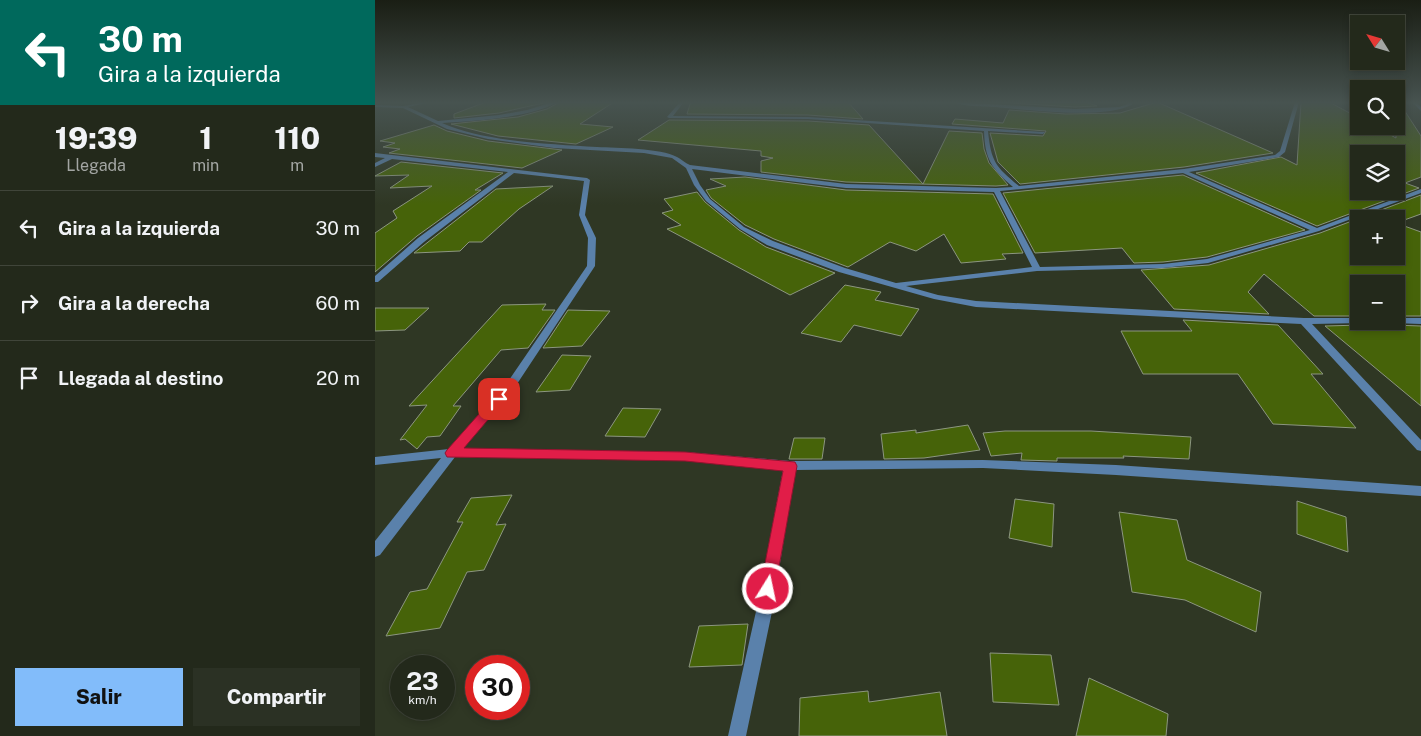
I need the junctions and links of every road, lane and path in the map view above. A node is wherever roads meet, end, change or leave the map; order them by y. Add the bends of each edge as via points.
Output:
1 (478, 136) edge
2 (987, 136) edge
3 (1287, 136) edge
4 (375, 155) edge
5 (391, 157) junction
6 (375, 165) edge
7 (688, 168) junction
8 (1184, 171) junction
9 (511, 173) junction
10 (1018, 188) junction
11 (996, 190) junction
12 (1421, 191) edge
13 (1317, 230) junction
14 (1037, 268) junction
15 (375, 280) edge
16 (893, 285) junction
17 (1304, 321) junction
18 (1350, 321) edge
19 (1405, 321) edge
20 (1421, 321) edge
21 (1421, 448) edge
22 (452, 453) junction
23 (375, 461) edge
24 (791, 466) junction
25 (1421, 491) edge
26 (375, 551) edge
27 (737, 736) edge

1 - 7 street via 661,154 674,157
2 - 10 street via 992,166
3 - 8 street via 1282,152 1277,156
4 - 5 street
5 - 6 street
5 - 9 street
7 - 11 street via 846,186
7 - 16 street via 708,200 741,228 770,243
8 - 10 street
8 - 13 street
9 - 15 street via 421,240
9 - 22 street via 587,180 582,215 592,238 591,266 511,385
10 - 11 street
11 - 14 street
12 - 13 street
13 - 14 street via 1208,261 1163,266
14 - 16 street
16 - 17 street via 975,304
17 - 18 street
17 - 21 street
19 - 20 street
22 - 23 street
22 - 24 street via 685,456
22 - 26 street
24 - 25 street via 983,464
24 - 27 street

